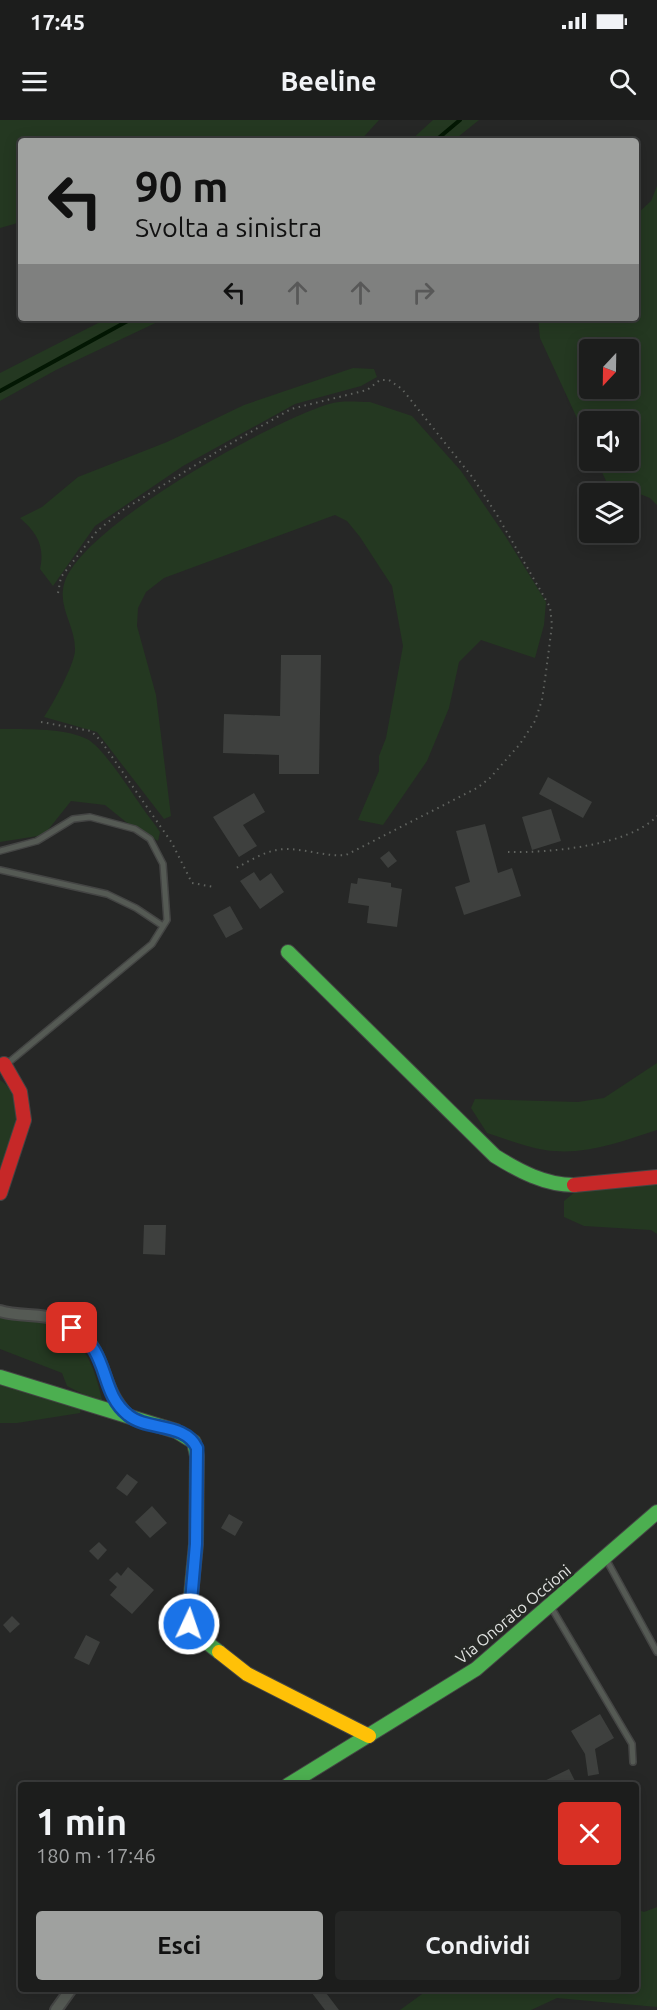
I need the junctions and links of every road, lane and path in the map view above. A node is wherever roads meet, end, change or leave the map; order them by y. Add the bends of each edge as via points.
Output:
1 (58, 593) dead end
2 (40, 722) dead end
3 (657, 816) edge
4 (0, 851) edge
5 (508, 852) dead end
6 (234, 869) dead end
7 (0, 870) edge
8 (214, 887) dead end
9 (163, 926) junction
10 (288, 952) dead end
11 (2, 1063) edge
12 (657, 1177) edge
13 (0, 1194) edge
14 (0, 1311) edge
15 (0, 1377) edge
16 (130, 1417) junction
17 (657, 1512) edge
18 (605, 1557) junction
19 (550, 1605) junction
20 (657, 1652) edge
21 (369, 1736) junction
22 (633, 1762) dead end
23 (293, 1782) edge
24 (69, 1992) edge
25 (56, 2010) edge

1 - 6 path via 61,577 79,552 123,510 291,409 367,390 380,380 389,380 402,389 473,478 497,515 546,595 552,624 542,700 535,721 520,744 477,788 346,855 284,848
2 - 8 path via 91,731 172,843 192,884
3 - 5 path via 638,831 617,840 538,853
4 - 9 lane via 37,841 73,819 90,817 135,829 150,839 164,864 167,920
7 - 9 lane via 107,894
9 - 11 lane via 152,944 13,1061
10 - 12 street via 495,1156 556,1185
11 - 13 street via 20,1092 24,1120
14 - 16 street via 49,1317 83,1335 98,1353 110,1388
15 - 16 street
16 - 21 street via 188,1436 197,1448 196,1544 189,1616 192,1631 247,1674
17 - 18 street, Via Onorato Occioni
18 - 19 street, Via Onorato Occioni
18 - 20 lane
19 - 21 street, Via Onorato Occioni via 476,1669
19 - 22 lane via 632,1744
21 - 23 street, Via Onorato Occioni
24 - 25 street

